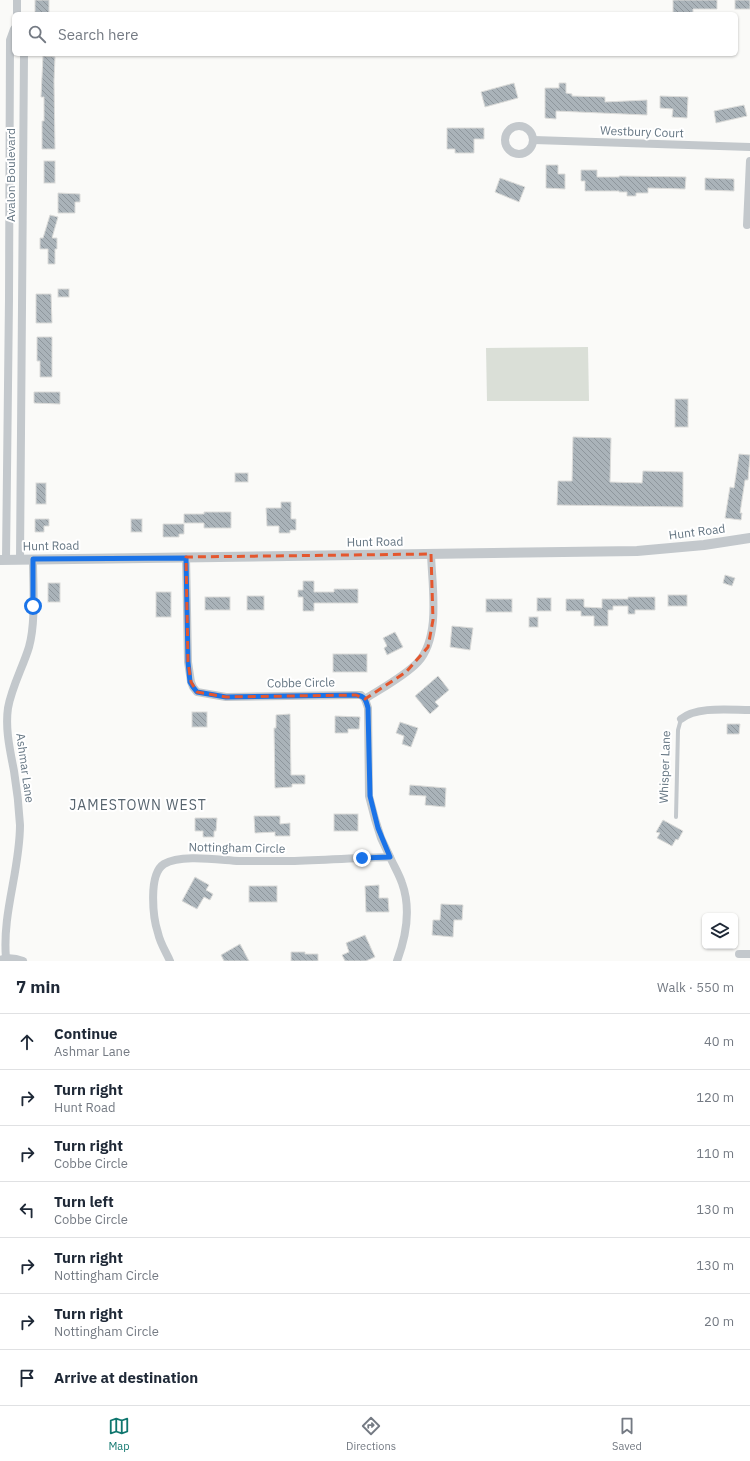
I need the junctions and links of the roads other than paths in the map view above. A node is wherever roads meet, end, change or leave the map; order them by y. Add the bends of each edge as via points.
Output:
1 (17, 0) edge
2 (17, 12) edge
3 (12, 34) edge
4 (24, 56) edge
5 (534, 140) dead end
6 (750, 147) edge
7 (750, 161) edge
8 (747, 225) dead end
9 (0, 298) edge
10 (21, 298) junction
11 (9, 299) junction
12 (750, 538) edge
13 (431, 554) junction
14 (186, 558) junction
15 (3, 559) edge
16 (20, 559) junction
17 (33, 559) junction
18 (365, 699) junction
19 (750, 710) edge
20 (681, 719) joint
21 (676, 817) dead end
22 (390, 857) junction
23 (740, 954) dead end
24 (750, 954) edge
25 (3, 959) edge
26 (23, 961) edge
27 (170, 961) edge
28 (397, 961) edge

1 - 2 street
3 - 11 street, Avalon Boulevard
4 - 10 street, Avalon Boulevard
5 - 6 street, Westbury Court
7 - 8 street
9 - 11 street
10 - 11 street
10 - 16 street, Avalon Boulevard
11 - 15 street, Avalon Boulevard
12 - 13 street, Hunt Road via 704,546 649,550
13 - 14 street, Hunt Road
13 - 18 street via 433,620 428,647 418,662
14 - 17 street, Hunt Road
14 - 18 street, Cobbe Circle via 188,662 190,682 197,692 226,697 361,695
15 - 16 street, Hunt Road
16 - 17 street, Hunt Road
17 - 25 street, Ashmar Lane via 33,622 29,646 8,708 7,739 20,826
18 - 22 street via 368,708 370,796 379,831
19 - 20 street via 696,711
20 - 21 lane, Whisper Lane via 678,730
22 - 27 street, Nottingham Circle via 291,861 194,858 164,864 155,876 153,900 157,933
22 - 28 street via 406,900 403,944
23 - 24 street
25 - 26 street, Ashmar Lane

